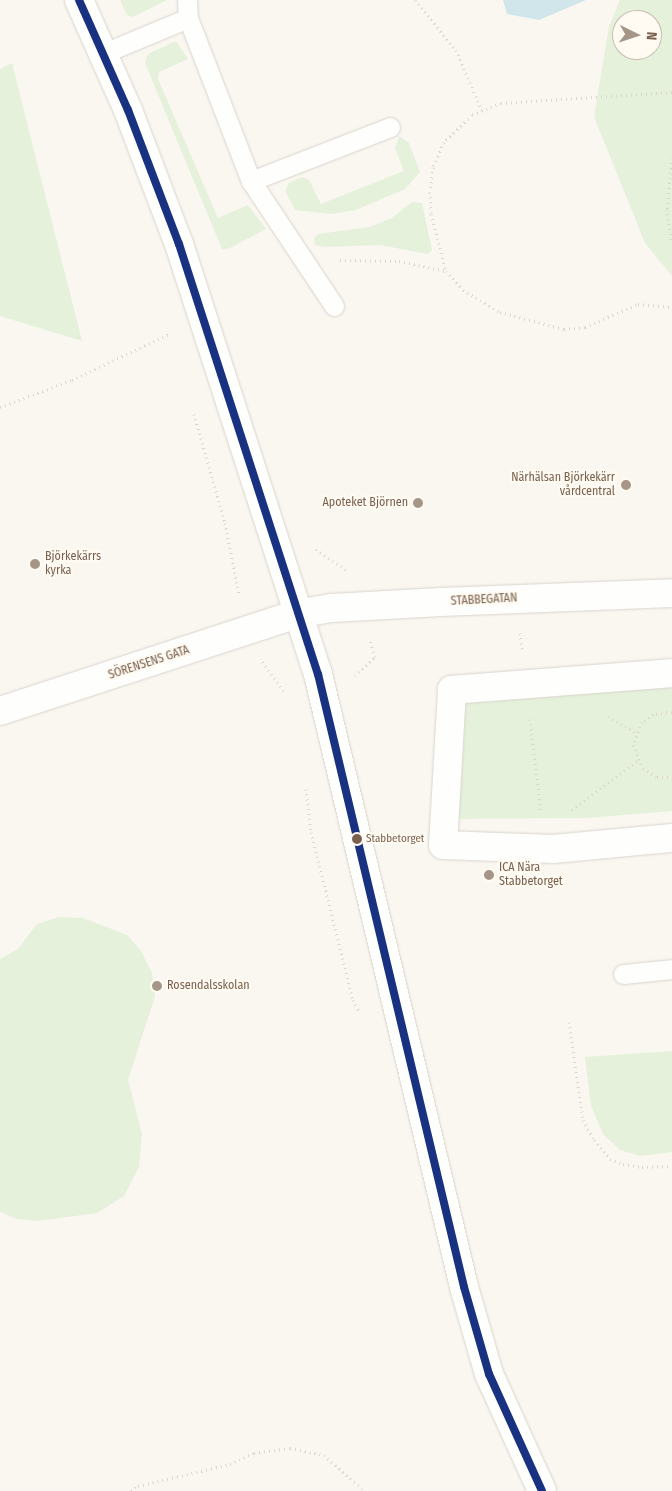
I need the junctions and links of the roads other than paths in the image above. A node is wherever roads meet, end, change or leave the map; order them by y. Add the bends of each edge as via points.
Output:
1 (79, 0) edge
2 (188, 9) edge
3 (104, 53) junction
4 (390, 127) dead end
5 (251, 181) junction
6 (334, 306) dead end
7 (672, 593) edge
8 (297, 614) junction
9 (672, 673) edge
10 (0, 710) edge
11 (672, 838) edge
12 (672, 969) edge
13 (624, 974) dead end
14 (542, 1491) edge

1 - 3 street
2 - 3 lane
2 - 5 lane
3 - 8 street via 179,244
4 - 5 lane
5 - 6 lane
7 - 8 street, STABBEGATAN via 332,608
8 - 10 street, SÖRENSENS GATA
8 - 14 street via 318,674 336,745 464,1287 489,1374
9 - 11 street via 452,690 443,845 552,849
12 - 13 lane

